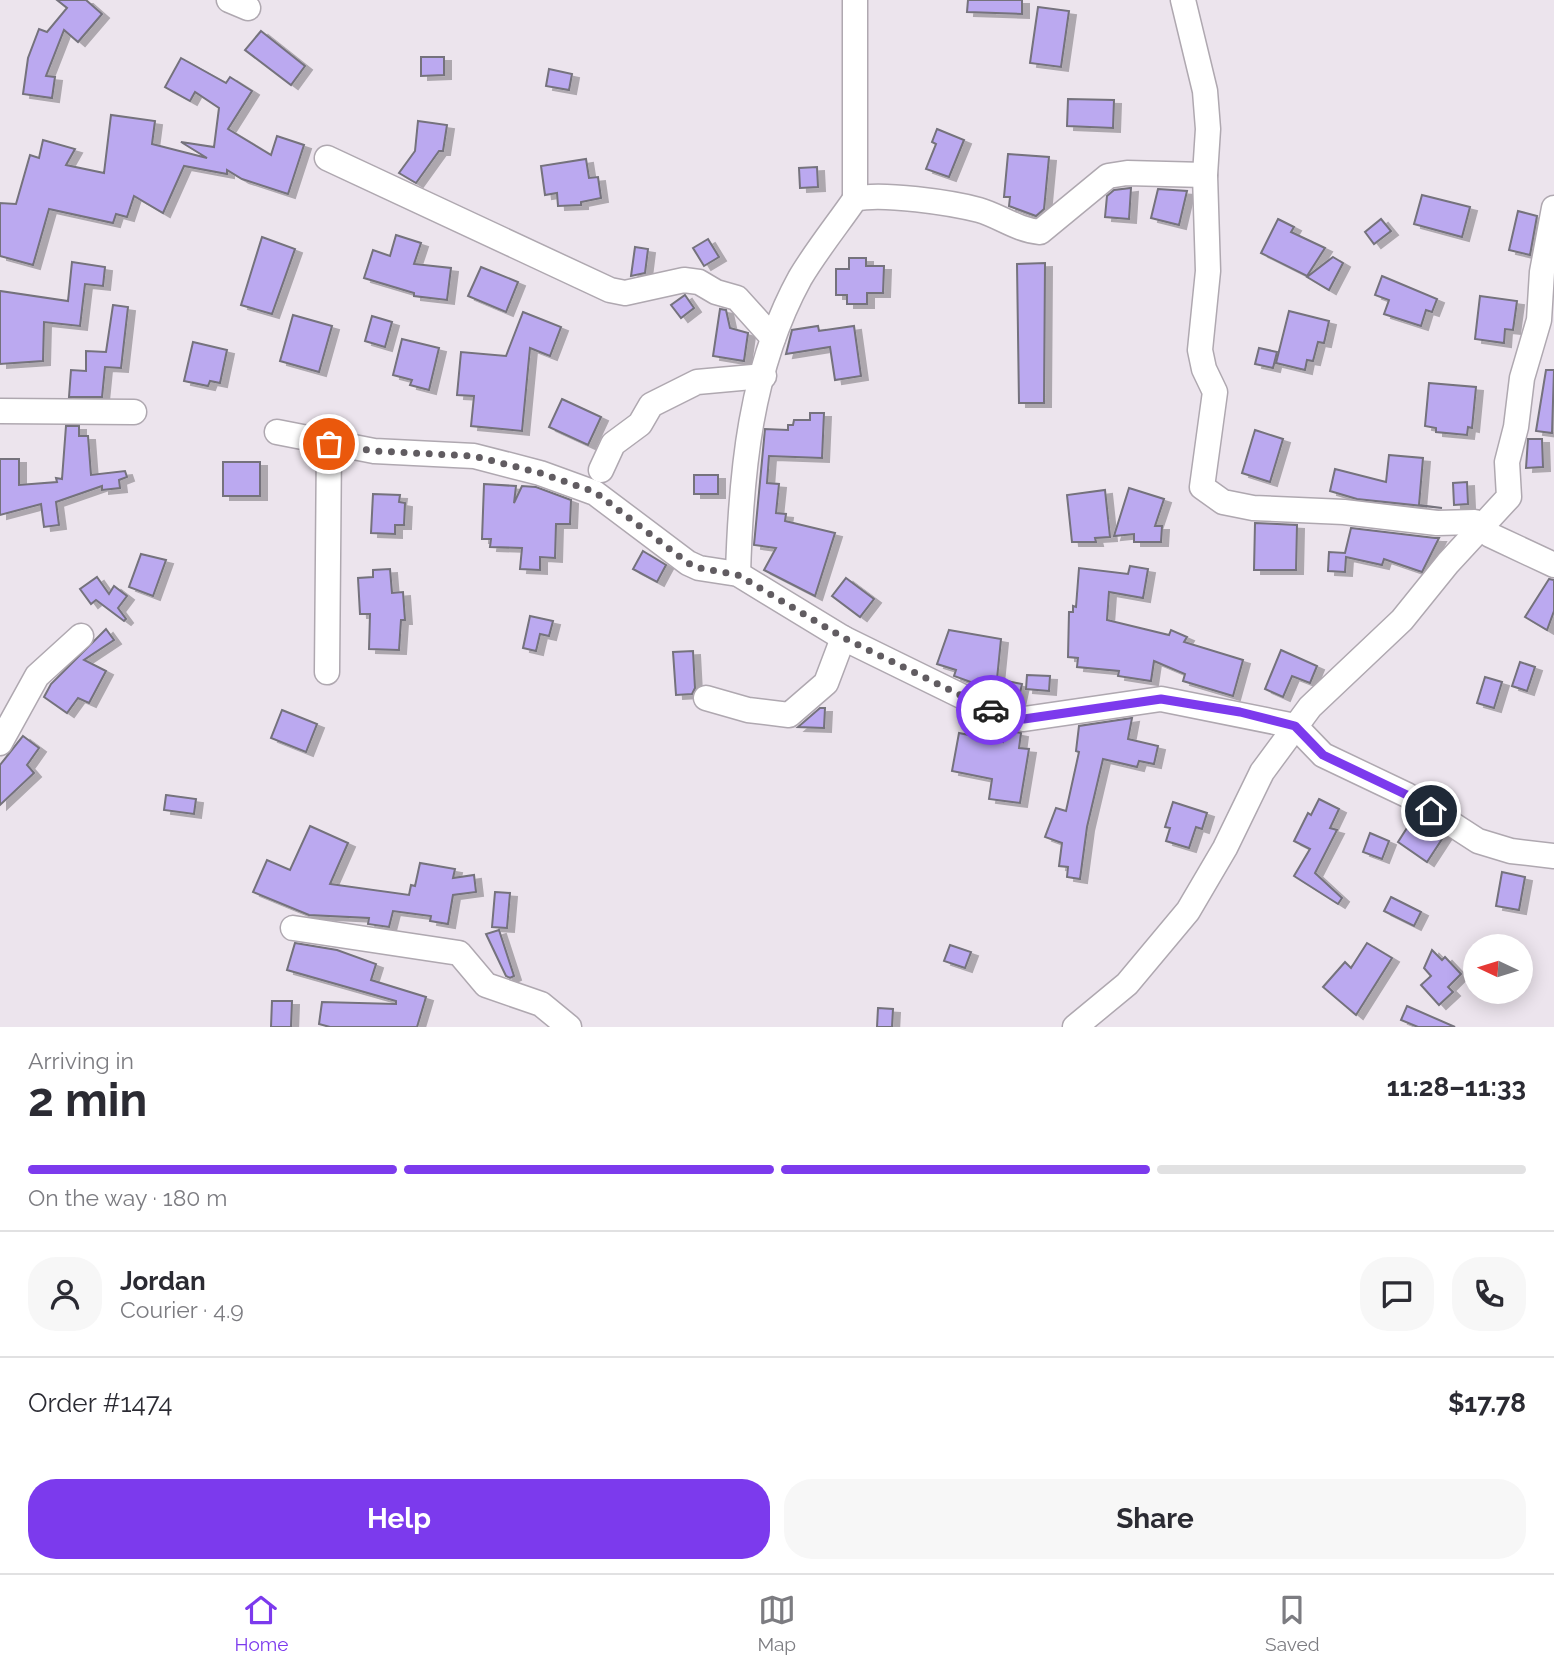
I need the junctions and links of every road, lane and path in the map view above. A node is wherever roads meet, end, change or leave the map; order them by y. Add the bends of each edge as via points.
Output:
1 (855, 0) edge
2 (1183, 0) edge
3 (327, 158) dead end
4 (1205, 175) junction
5 (855, 199) junction
6 (1554, 208) edge
7 (773, 338) junction
8 (764, 376) junction
9 (0, 411) edge
10 (134, 412) dead end
11 (278, 432) dead end
12 (329, 444) junction
13 (601, 470) dead end
14 (1482, 527) junction
15 (1554, 565) edge
16 (738, 575) junction
17 (81, 636) dead end
18 (844, 638) junction
19 (327, 672) dead end
20 (706, 698) dead end
21 (1295, 726) junction
22 (0, 743) edge
23 (1554, 856) edge
24 (293, 928) dead end
25 (569, 1027) edge
26 (1075, 1027) edge

1 - 5 street
2 - 4 street via 1205,91
3 - 7 street via 611,290 625,293 684,280 737,298
4 - 5 street via 1108,176 1040,232 1026,231 980,210 884,197
4 - 14 street via 1208,271 1200,350 1215,393 1202,488 1223,502 1253,508 1344,512
5 - 7 street via 801,278
6 - 14 street via 1539,320 1522,378 1517,426 1507,462 1509,497
7 - 8 street
8 - 13 street via 697,382 651,405 640,424 613,444
8 - 16 street via 750,416
9 - 10 street
11 - 12 street
12 - 16 street via 474,456 540,473 595,492 688,563
12 - 19 street
14 - 15 street
14 - 21 street via 1402,620
16 - 18 street
17 - 22 street via 37,676
18 - 20 street via 826,683 789,715
18 - 21 street via 994,712 1024,719 1161,699
21 - 23 street via 1323,755 1407,795 1478,841
21 - 26 street via 1262,772 1188,911 1127,984
24 - 25 street via 459,953 486,985 541,1004

